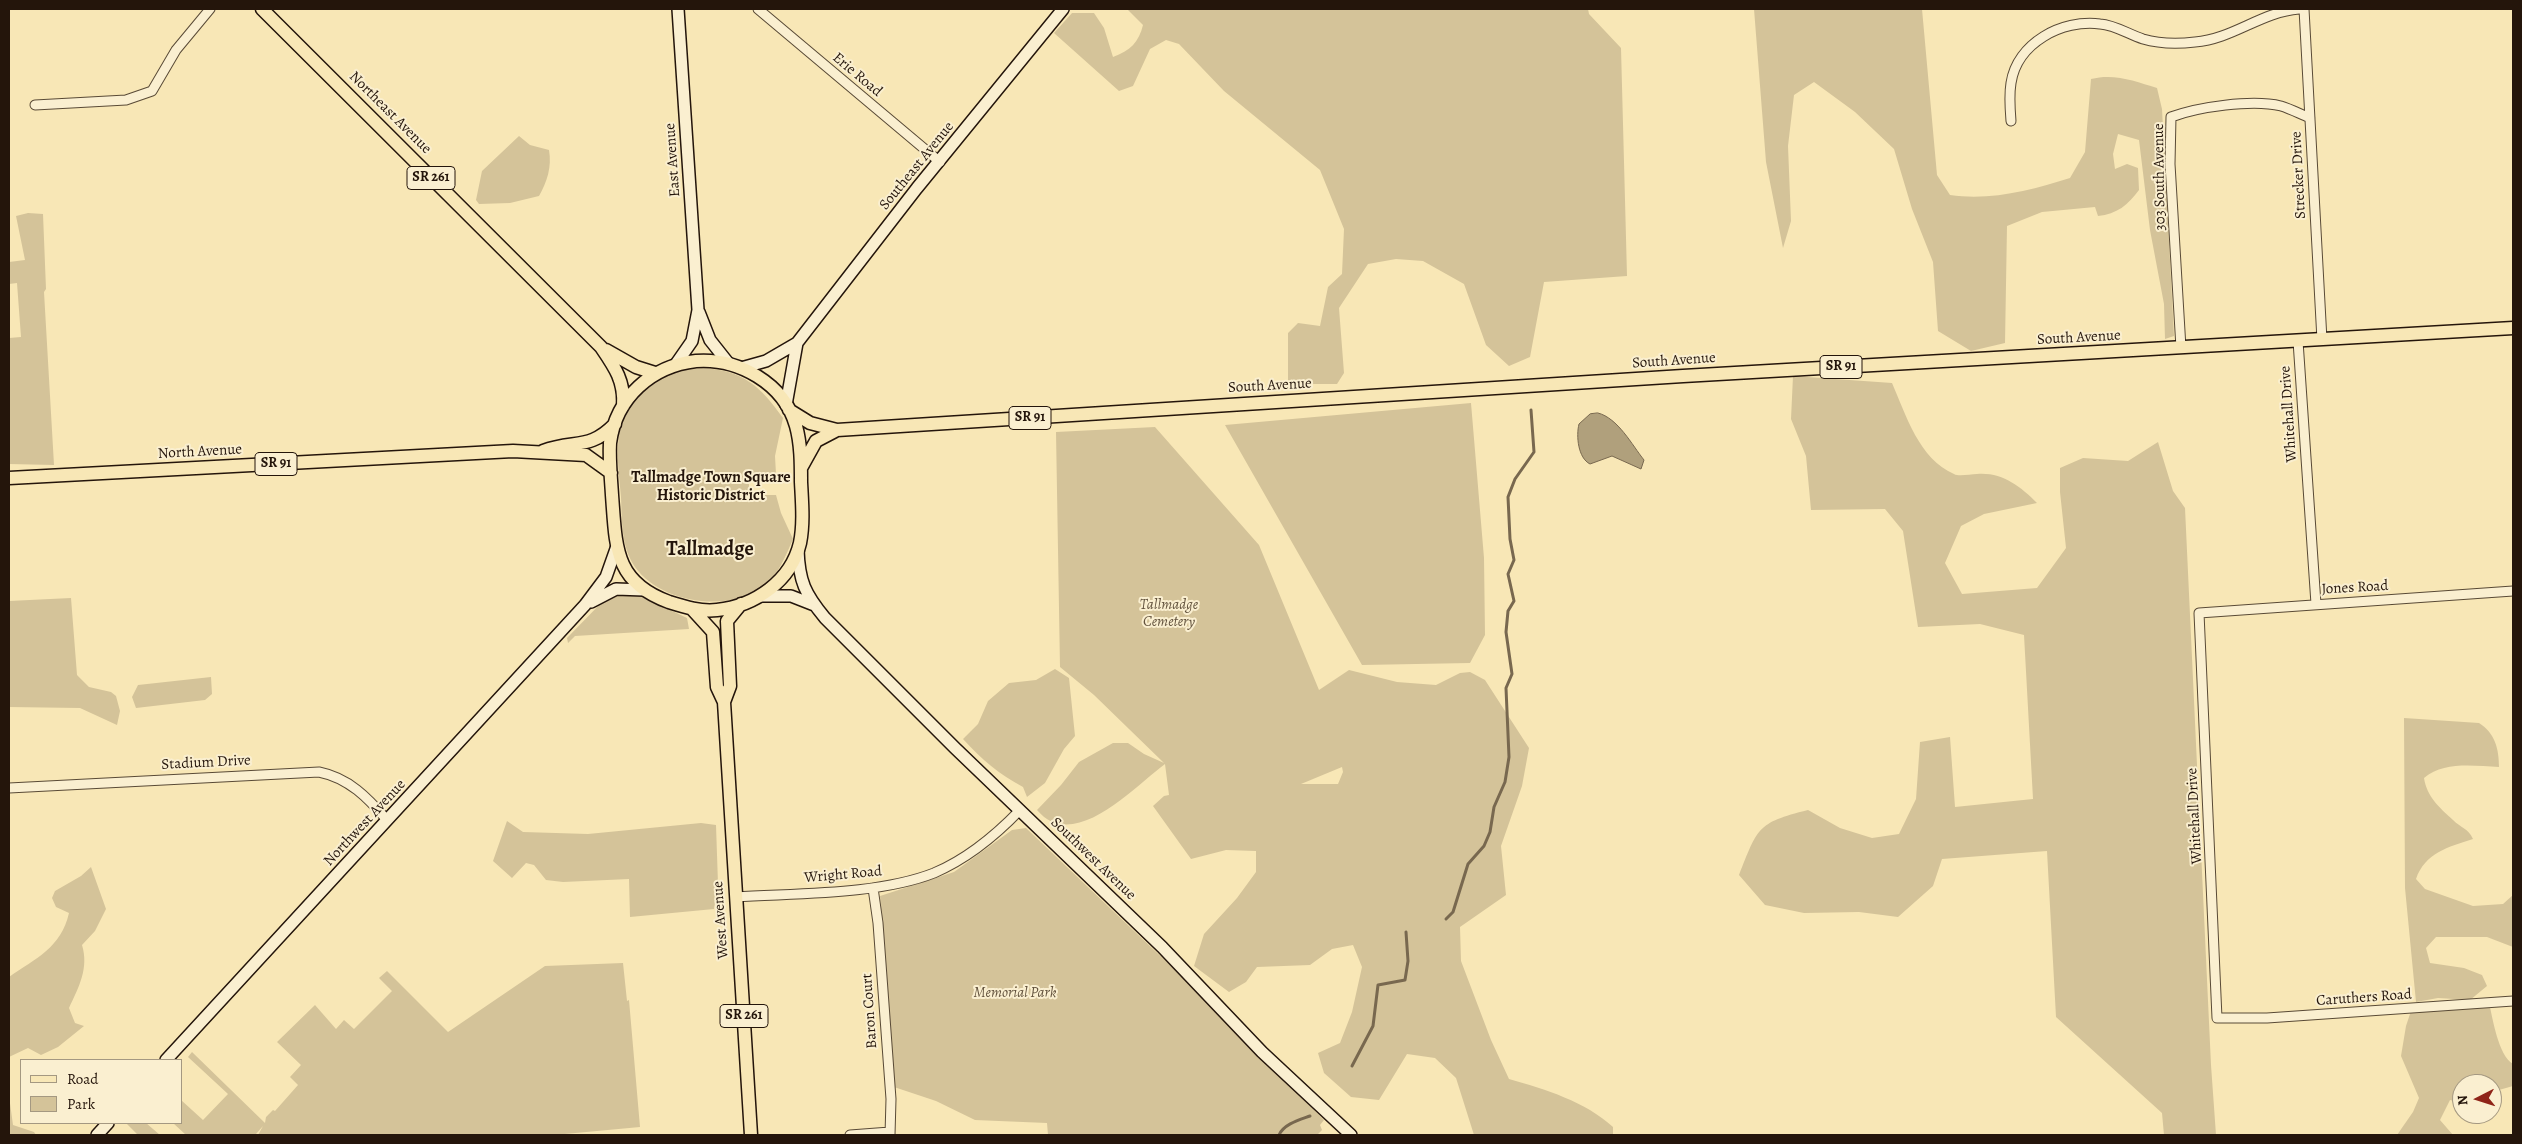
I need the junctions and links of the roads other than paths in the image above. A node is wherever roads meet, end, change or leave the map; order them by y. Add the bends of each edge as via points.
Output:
1 (210, 9) edge
2 (262, 9) edge
3 (678, 9) edge
4 (758, 9) edge
5 (1063, 9) edge
6 (2298, 9) edge
7 (2304, 9) edge
8 (35, 105) dead end
9 (2310, 118) junction
10 (2011, 121) dead end
11 (940, 162) junction
12 (698, 310) junction
13 (2513, 328) edge
14 (2322, 340) junction
15 (2298, 341) junction
16 (797, 343) junction
17 (601, 347) junction
18 (2181, 348) junction
19 (676, 364) junction
20 (735, 366) junction
21 (655, 373) junction
22 (623, 406) junction
23 (788, 408) junction
24 (615, 424) junction
25 (837, 430) junction
26 (542, 452) junction
27 (801, 469) junction
28 (611, 473) junction
29 (9, 478) edge
30 (617, 546) junction
31 (798, 548) junction
32 (644, 590) junction
33 (2513, 592) edge
34 (760, 596) junction
35 (741, 604) junction
36 (2316, 604) junction
37 (585, 605) junction
38 (814, 606) junction
39 (692, 609) junction
40 (2199, 613) joint
41 (724, 702) junction
42 (9, 788) edge
43 (1020, 810) junction
44 (387, 820) junction
45 (873, 888) junction
46 (736, 897) junction
47 (2513, 1001) edge
48 (2217, 1018) joint
49 (167, 1059) edge
50 (107, 1124) edge
51 (890, 1134) edge
52 (97, 1135) edge
53 (751, 1135) edge
54 (850, 1135) edge
55 (1351, 1135) edge

1 - 8 street via 176,50 152,91 126,100
2 - 17 main road, Northeast Avenue / SR 261
3 - 12 street, East Avenue
4 - 11 street, Erie Road
5 - 11 street, Southeast Avenue
6 - 10 street via 2271,13 2238,31 2198,42 2160,42 2098,23 2074,24 2055,30 2037,42 2018,65 2011,83
7 - 9 street, Strecker Drive
9 - 14 street, Strecker Drive
9 - 18 street, 303 South Avenue via 2280,106 2246,104 2188,110 2171,117 2170,164
11 - 16 street, Southeast Avenue
12 - 19 street, East Avenue via 692,341
12 - 20 street, East Avenue via 710,340
13 - 14 main road, South Avenue / SR 91
14 - 15 main road, South Avenue / SR 91
15 - 18 main road, South Avenue / SR 91
15 - 36 street, Whitehall Drive
16 - 20 street, Southeast Avenue via 766,362
16 - 23 street, Southeast Avenue
17 - 21 main road, Northeast Avenue / SR 261 via 631,365
17 - 22 main road, Northeast Avenue / SR 261 via 620,377
18 - 25 main road, South Avenue / SR 91
19 - 20 main road, SR 91 via 702,360
19 - 21 main road, SR 91
20 - 23 main road, SR 91 via 765,381
21 - 22 main road, SR 91 via 635,389
22 - 24 main road, SR 91
23 - 25 main road, South Avenue / SR 91 via 810,424
23 - 27 main road via 798,434
24 - 26 main road, North Avenue / SR 91 via 598,439
24 - 28 main road via 610,445
25 - 27 main road, South Avenue / SR 91 via 816,441
26 - 28 main road, North Avenue / SR 91 via 586,455
26 - 29 main road, North Avenue / SR 91
27 - 31 main road, SR 91 via 802,519
28 - 30 main road, SR 91
30 - 32 main road, SR 91 via 625,571
30 - 37 street, Northwest Avenue via 606,577
31 - 34 main road, SR 91 via 783,576
31 - 38 street, Southwest Avenue via 801,582
32 - 37 street, Northwest Avenue via 616,589
32 - 39 main road, SR 91
33 - 36 street, Jones Road
34 - 35 main road, SR 91
34 - 38 street, Southwest Avenue via 791,596
35 - 39 main road, SR 91 via 718,610
35 - 41 main road, West Avenue / SR 261 via 727,622 730,686
36 - 40 street, Jones Road
37 - 44 street, Northwest Avenue
38 - 43 street, Southwest Avenue
39 - 41 main road, West Avenue / SR 261 via 713,632 717,687
40 - 48 street, Whitehall Drive
41 - 46 main road, West Avenue / SR 261
42 - 44 street, Stadium Drive via 319,772 335,776 357,789
43 - 45 street, Wright Road via 987,841 964,857 934,872
43 - 55 street, Southwest Avenue via 1162,947 1262,1052
44 - 49 street, Northwest Avenue
45 - 46 street, Wright Road
45 - 51 street, Baron Court via 891,1099
46 - 53 main road, West Avenue / SR 261
47 - 48 street, Caruthers Road via 2267,1018
50 - 52 street
51 - 54 street

